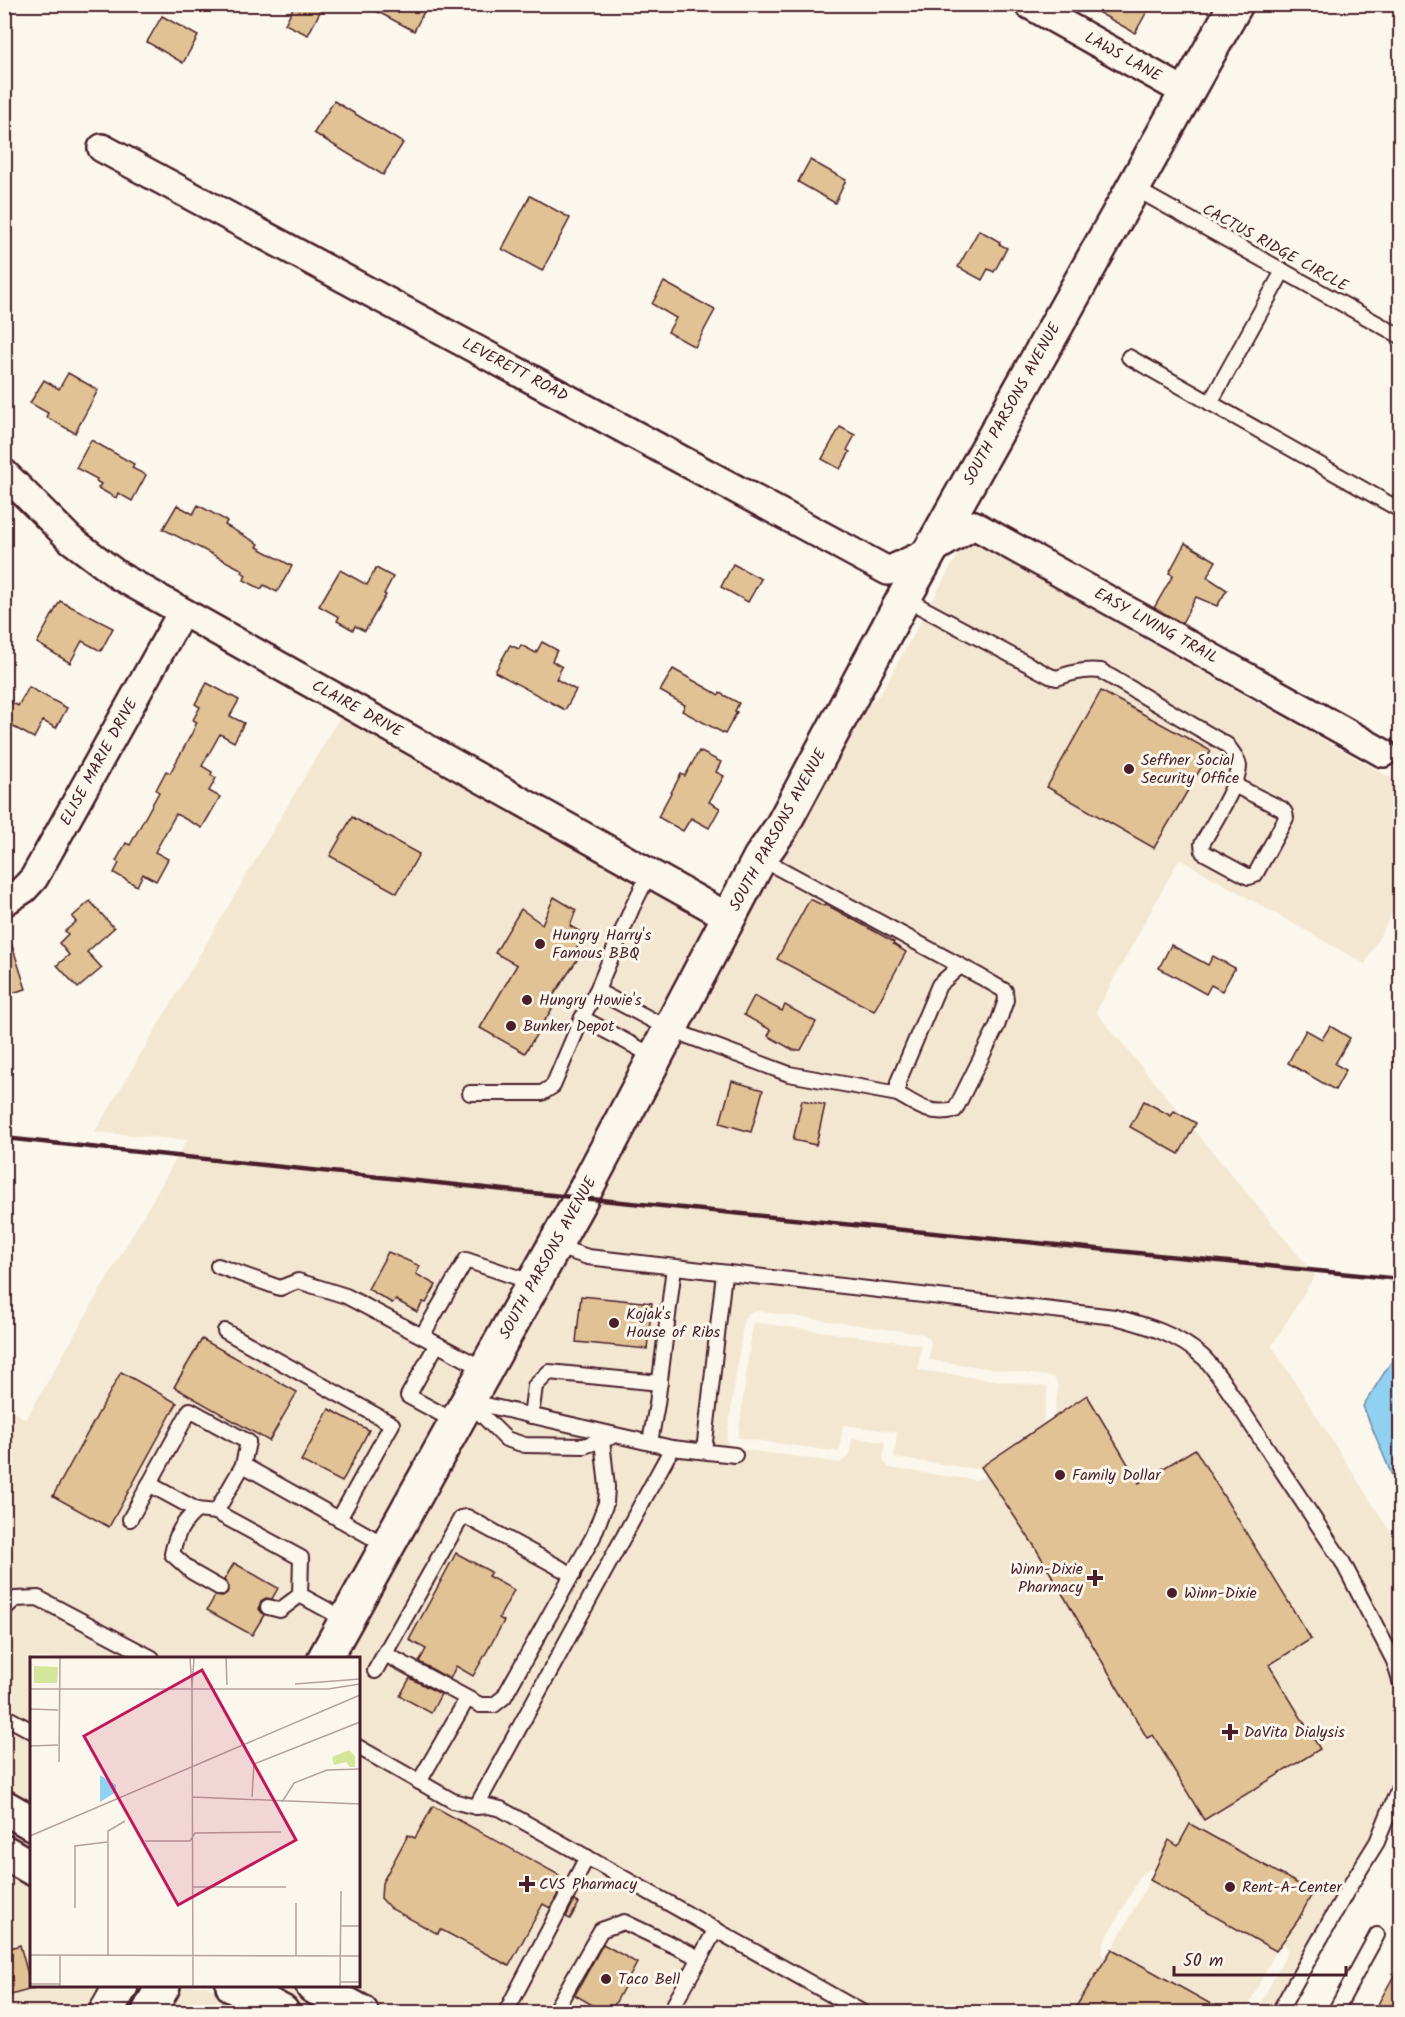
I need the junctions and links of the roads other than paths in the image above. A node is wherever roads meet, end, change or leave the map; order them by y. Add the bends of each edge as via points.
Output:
1 (1028, 4) edge
2 (1236, 4) edge
3 (1187, 93) junction
4 (102, 148) dead end
5 (1134, 188) junction
6 (1283, 271) junction
7 (1401, 336) edge
8 (1129, 357) dead end
9 (1210, 403) junction
10 (4, 473) edge
11 (1401, 510) edge
12 (929, 552) junction
13 (904, 598) junction
14 (182, 612) junction
15 (1383, 753) dead end
16 (1234, 785) junction
17 (760, 858) junction
18 (650, 872) junction
19 (4, 902) edge
20 (730, 918) junction
21 (960, 966) junction
22 (597, 991) junction
23 (582, 1018) junction
24 (662, 1043) junction
25 (470, 1093) dead end
26 (898, 1094) junction
27 (554, 1246) junction
28 (218, 1266) dead end
29 (674, 1267) junction
30 (724, 1273) junction
31 (534, 1283) junction
32 (225, 1331) dead end
33 (422, 1336) junction
34 (436, 1344) junction
35 (486, 1370) junction
36 (660, 1383) junction
37 (462, 1412) junction
38 (531, 1416) junction
39 (619, 1434) junction
40 (602, 1440) junction
41 (650, 1442) junction
42 (672, 1448) junction
43 (704, 1452) junction
44 (735, 1455) dead end
45 (243, 1465) junction
46 (149, 1484) junction
47 (197, 1510) junction
48 (216, 1512) junction
49 (339, 1518) junction
50 (130, 1519) dead end
51 (387, 1546) junction
52 (573, 1575) junction
53 (220, 1587) dead end
54 (300, 1595) junction
55 (268, 1607) dead end
56 (4, 1608) edge
57 (346, 1620) junction
58 (385, 1654) junction
59 (148, 1657) edge
60 (326, 1657) edge
61 (375, 1671) dead end
62 (1401, 1681) edge
63 (467, 1699) junction
64 (4, 1716) edge
65 (30, 1730) edge
66 (360, 1748) edge
67 (419, 1782) junction
68 (1401, 1785) edge
69 (4, 1807) edge
70 (476, 1807) junction
71 (30, 1822) edge
72 (587, 1857) junction
73 (716, 1929) junction
74 (1377, 1935) dead end
75 (700, 1958) junction
76 (120, 1987) edge
77 (162, 1987) edge
78 (235, 1987) edge
79 (315, 1987) edge
80 (511, 2011) edge
81 (106, 2013) edge
82 (149, 2013) edge
83 (282, 2013) edge
84 (361, 2013) edge
85 (554, 2013) edge
86 (670, 2013) edge
87 (862, 2013) edge
88 (1279, 2013) edge
89 (1335, 2013) edge

1 - 3 street, LAWS LANE
2 - 3 main road, SOUTH PARSONS AVENUE
3 - 5 main road, SOUTH PARSONS AVENUE
4 - 12 street, LEVERETT ROAD via 888,571
5 - 6 lane, CACTUS RIDGE CIRCLE
5 - 12 main road, SOUTH PARSONS AVENUE
6 - 7 lane, CACTUS RIDGE CIRCLE
6 - 9 lane
8 - 9 lane
9 - 11 lane
10 - 14 street, CLAIRE DRIVE via 70,539 119,576
12 - 13 main road, SOUTH PARSONS AVENUE
12 - 15 street, EASY LIVING TRAIL via 974,525
13 - 16 lane via 1050,676 1057,678 1087,669 1101,671 1227,745 1239,765
13 - 17 main road, SOUTH PARSONS AVENUE via 781,828
14 - 18 street, CLAIRE DRIVE
14 - 19 street, ELISE MARIE DRIVE via 34,878
16 - 16 lane via 1282,809 1286,818 1255,875 1250,877 1203,852 1202,844
17 - 20 main road, SOUTH PARSONS AVENUE
17 - 21 lane
18 - 20 street, CLAIRE DRIVE
18 - 22 lane
20 - 24 main road, SOUTH PARSONS AVENUE
21 - 26 lane via 939,985 898,1082
21 - 26 lane via 1005,991 997,1026 955,1110 939,1113
22 - 23 lane
22 - 24 lane
23 - 24 lane
23 - 25 lane via 553,1086 542,1093
24 - 26 lane via 789,1074
24 - 27 main road, SOUTH PARSONS AVENUE
27 - 29 lane via 588,1257
27 - 31 main road, SOUTH PARSONS AVENUE
28 - 33 lane via 280,1288 298,1281 346,1296
29 - 30 lane
29 - 36 lane
30 - 43 lane
30 - 62 lane via 1115,1317 1176,1338 1203,1357 1221,1379 1342,1562
31 - 33 lane via 466,1260
31 - 35 main road, SOUTH PARSONS AVENUE
32 - 49 lane via 392,1424
33 - 34 lane
34 - 35 lane
34 - 37 lane via 408,1396
35 - 37 main road, SOUTH PARSONS AVENUE
36 - 38 lane via 549,1372 535,1386
36 - 41 lane
37 - 38 lane
37 - 40 lane via 506,1439 525,1445 584,1446
37 - 51 main road, SOUTH PARSONS AVENUE
38 - 39 lane
39 - 40 lane
39 - 41 lane
40 - 52 lane via 606,1503
41 - 42 lane
42 - 43 lane
42 - 70 lane
43 - 44 lane
45 - 46 lane via 248,1442 190,1410
45 - 48 lane
45 - 49 lane
46 - 47 lane
46 - 50 lane
47 - 48 lane
47 - 53 lane via 176,1536 172,1554 192,1572
48 - 54 lane via 301,1558
49 - 51 lane
51 - 57 main road, SOUTH PARSONS AVENUE
52 - 58 lane via 467,1517 461,1518
52 - 63 lane via 504,1697 485,1706
54 - 55 lane via 280,1610
54 - 57 lane
56 - 59 lane via 15,1599 38,1598
57 - 60 main road, SOUTH PARSONS AVENUE
58 - 61 lane
58 - 63 lane
63 - 67 lane
64 - 65 lane
66 - 67 lane
67 - 70 lane via 453,1801
68 - 88 lane via 1377,1842
69 - 71 main road
70 - 72 lane via 501,1809
72 - 73 lane
72 - 80 lane
73 - 75 lane
73 - 87 lane
74 - 89 lane
75 - 85 lane via 624,1922 601,1930
75 - 86 lane
76 - 81 main road
77 - 82 main road
78 - 83 main road
79 - 84 main road

